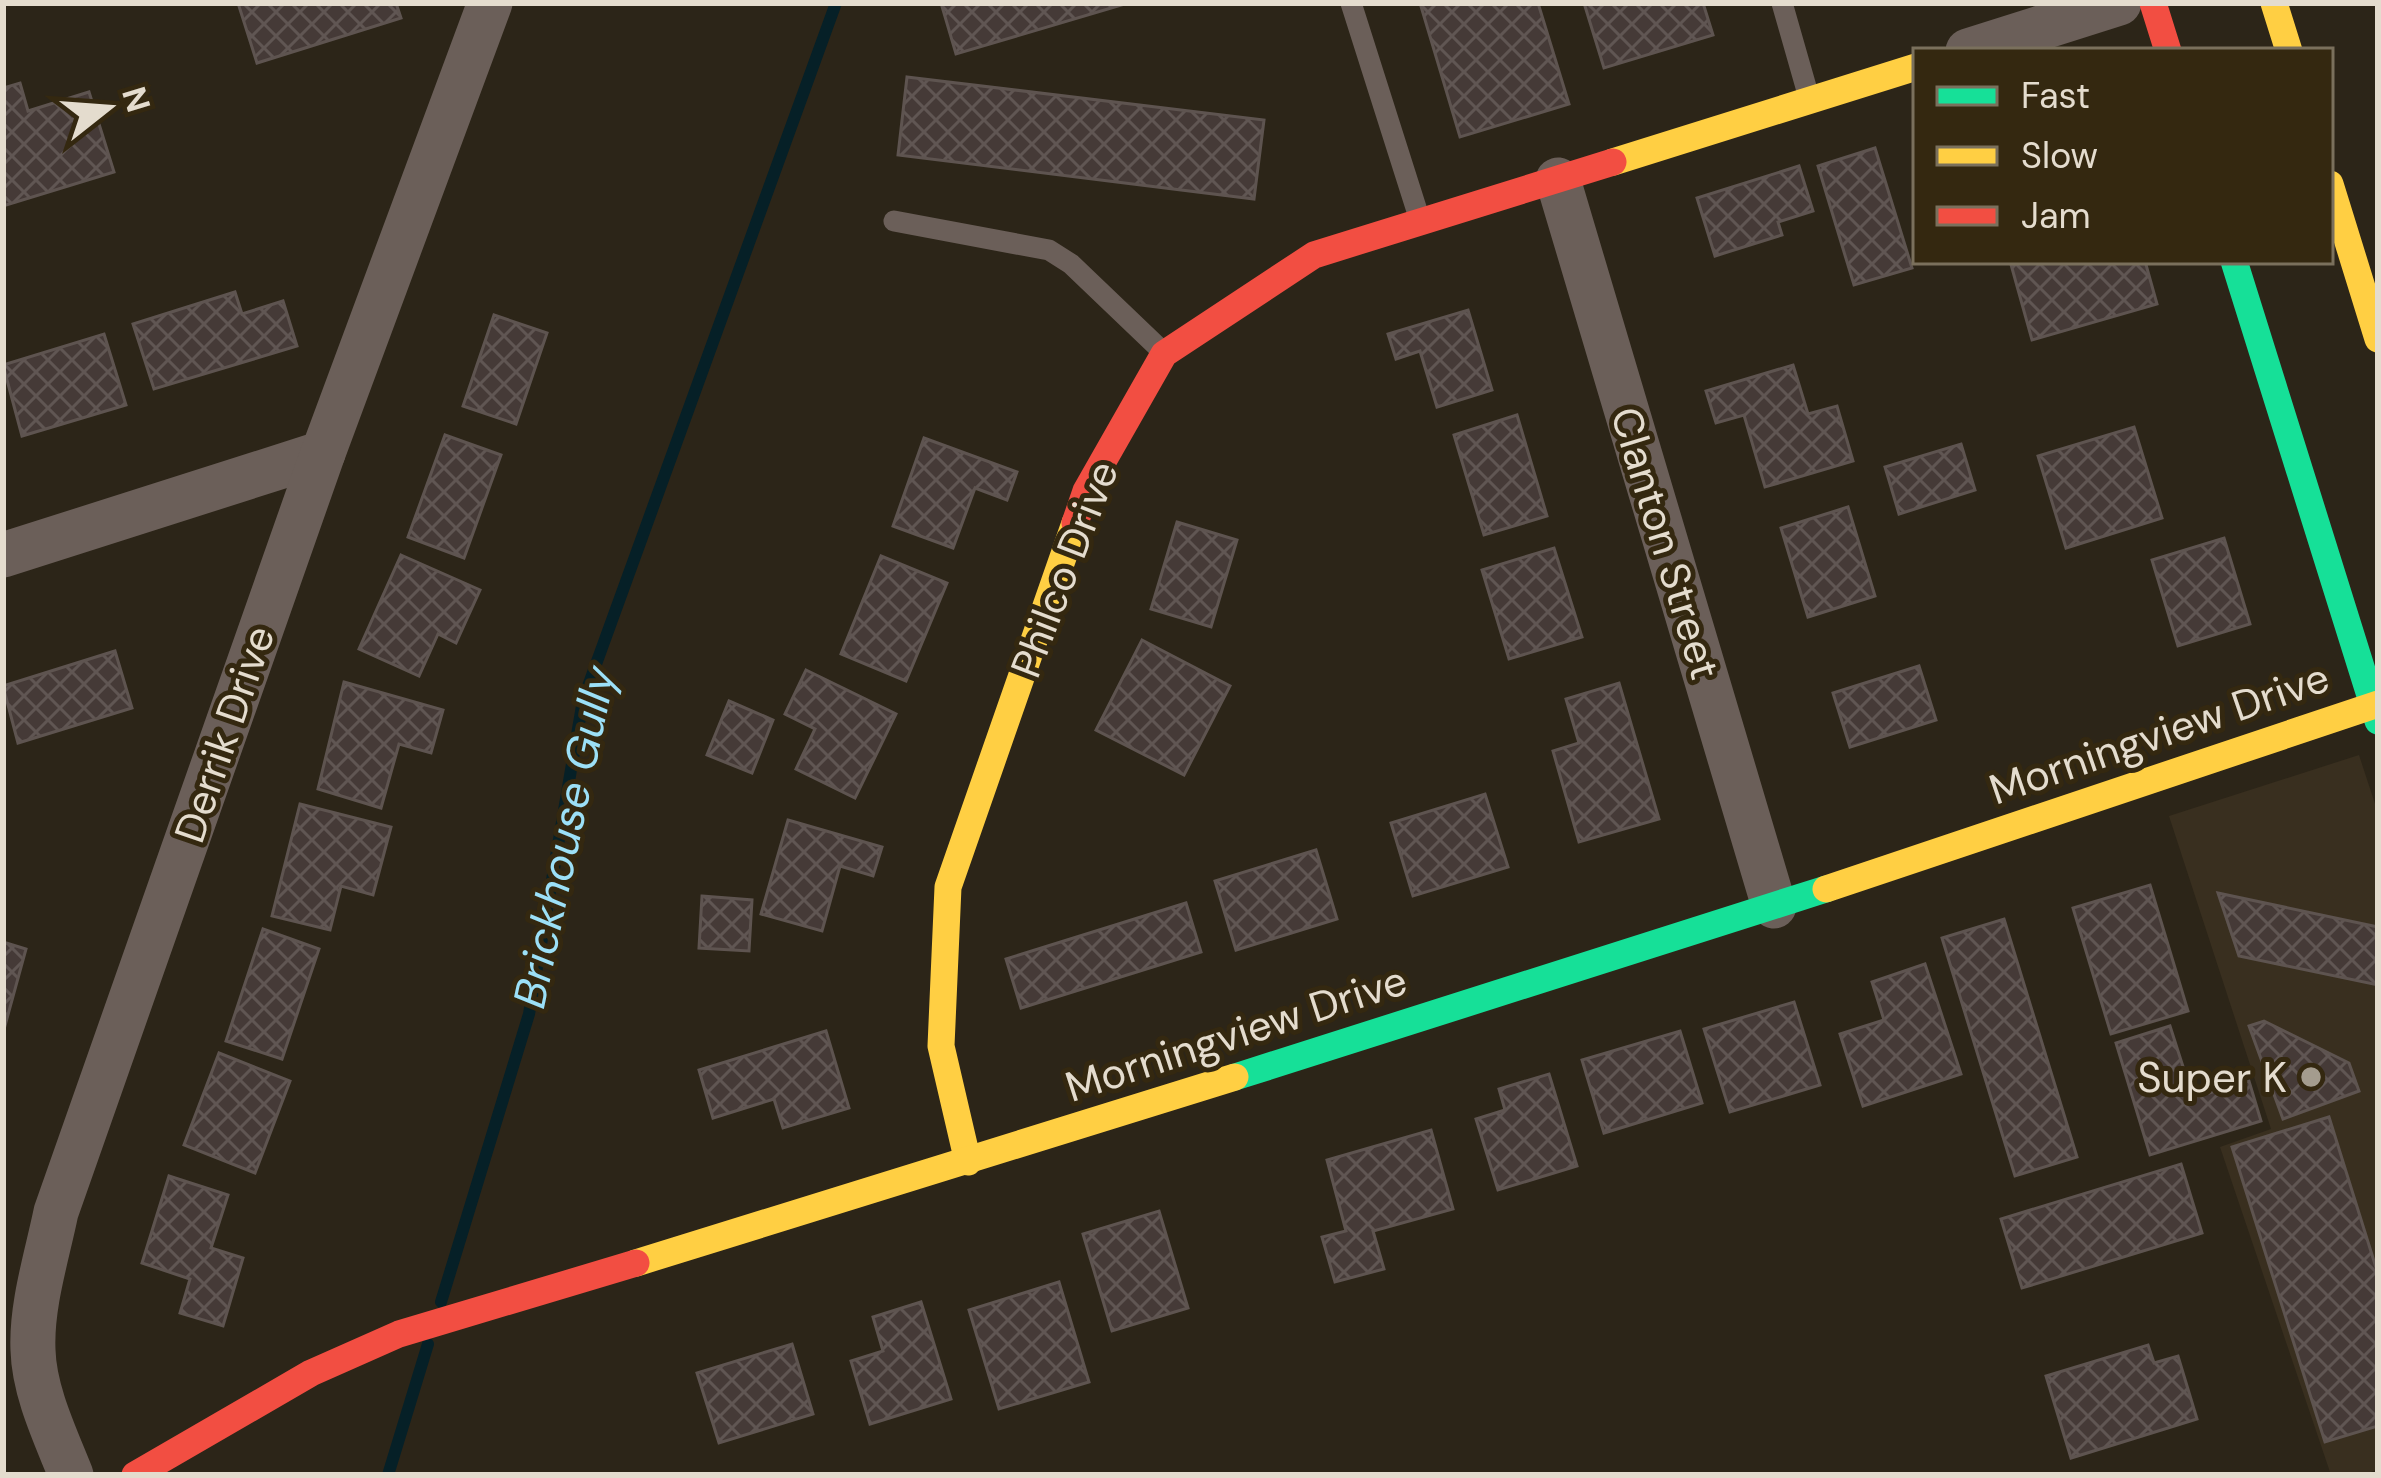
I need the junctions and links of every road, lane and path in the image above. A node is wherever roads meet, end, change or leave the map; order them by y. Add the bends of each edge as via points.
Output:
1 (490, 3) edge
2 (1351, 3) edge
3 (1782, 3) edge
4 (2119, 3) edge
5 (2152, 3) edge
6 (2274, 3) edge
7 (1977, 48) edge
8 (2167, 48) edge
9 (2288, 48) edge
10 (1913, 68) edge
11 (1809, 101) junction
12 (1558, 180) junction
13 (2333, 194) edge
14 (894, 220) dead end
15 (1421, 223) junction
16 (2235, 264) edge
17 (2378, 339) edge
18 (1164, 354) junction
19 (323, 453) junction
20 (3, 555) edge
21 (2376, 710) edge
22 (1774, 906) junction
23 (968, 1162) junction
24 (71, 1475) edge
25 (135, 1475) edge

1 - 19 street, Derrik Drive
2 - 15 lane
3 - 11 lane
4 - 7 street
5 - 8 street
6 - 9 street
10 - 11 street, Philco Drive
11 - 12 street, Philco Drive
12 - 15 street, Philco Drive
12 - 22 street, Clanton Street
13 - 17 street
14 - 18 lane via 1049,250
15 - 18 street, Philco Drive via 1314,255
16 - 21 street
18 - 23 street, Philco Drive via 1086,491 948,887 941,1046
19 - 20 street
19 - 24 street, Derrik Drive via 56,1212 32,1352
21 - 22 street, Morningview Drive
22 - 23 street, Morningview Drive
23 - 25 street, Morningview Drive via 399,1334 311,1372

